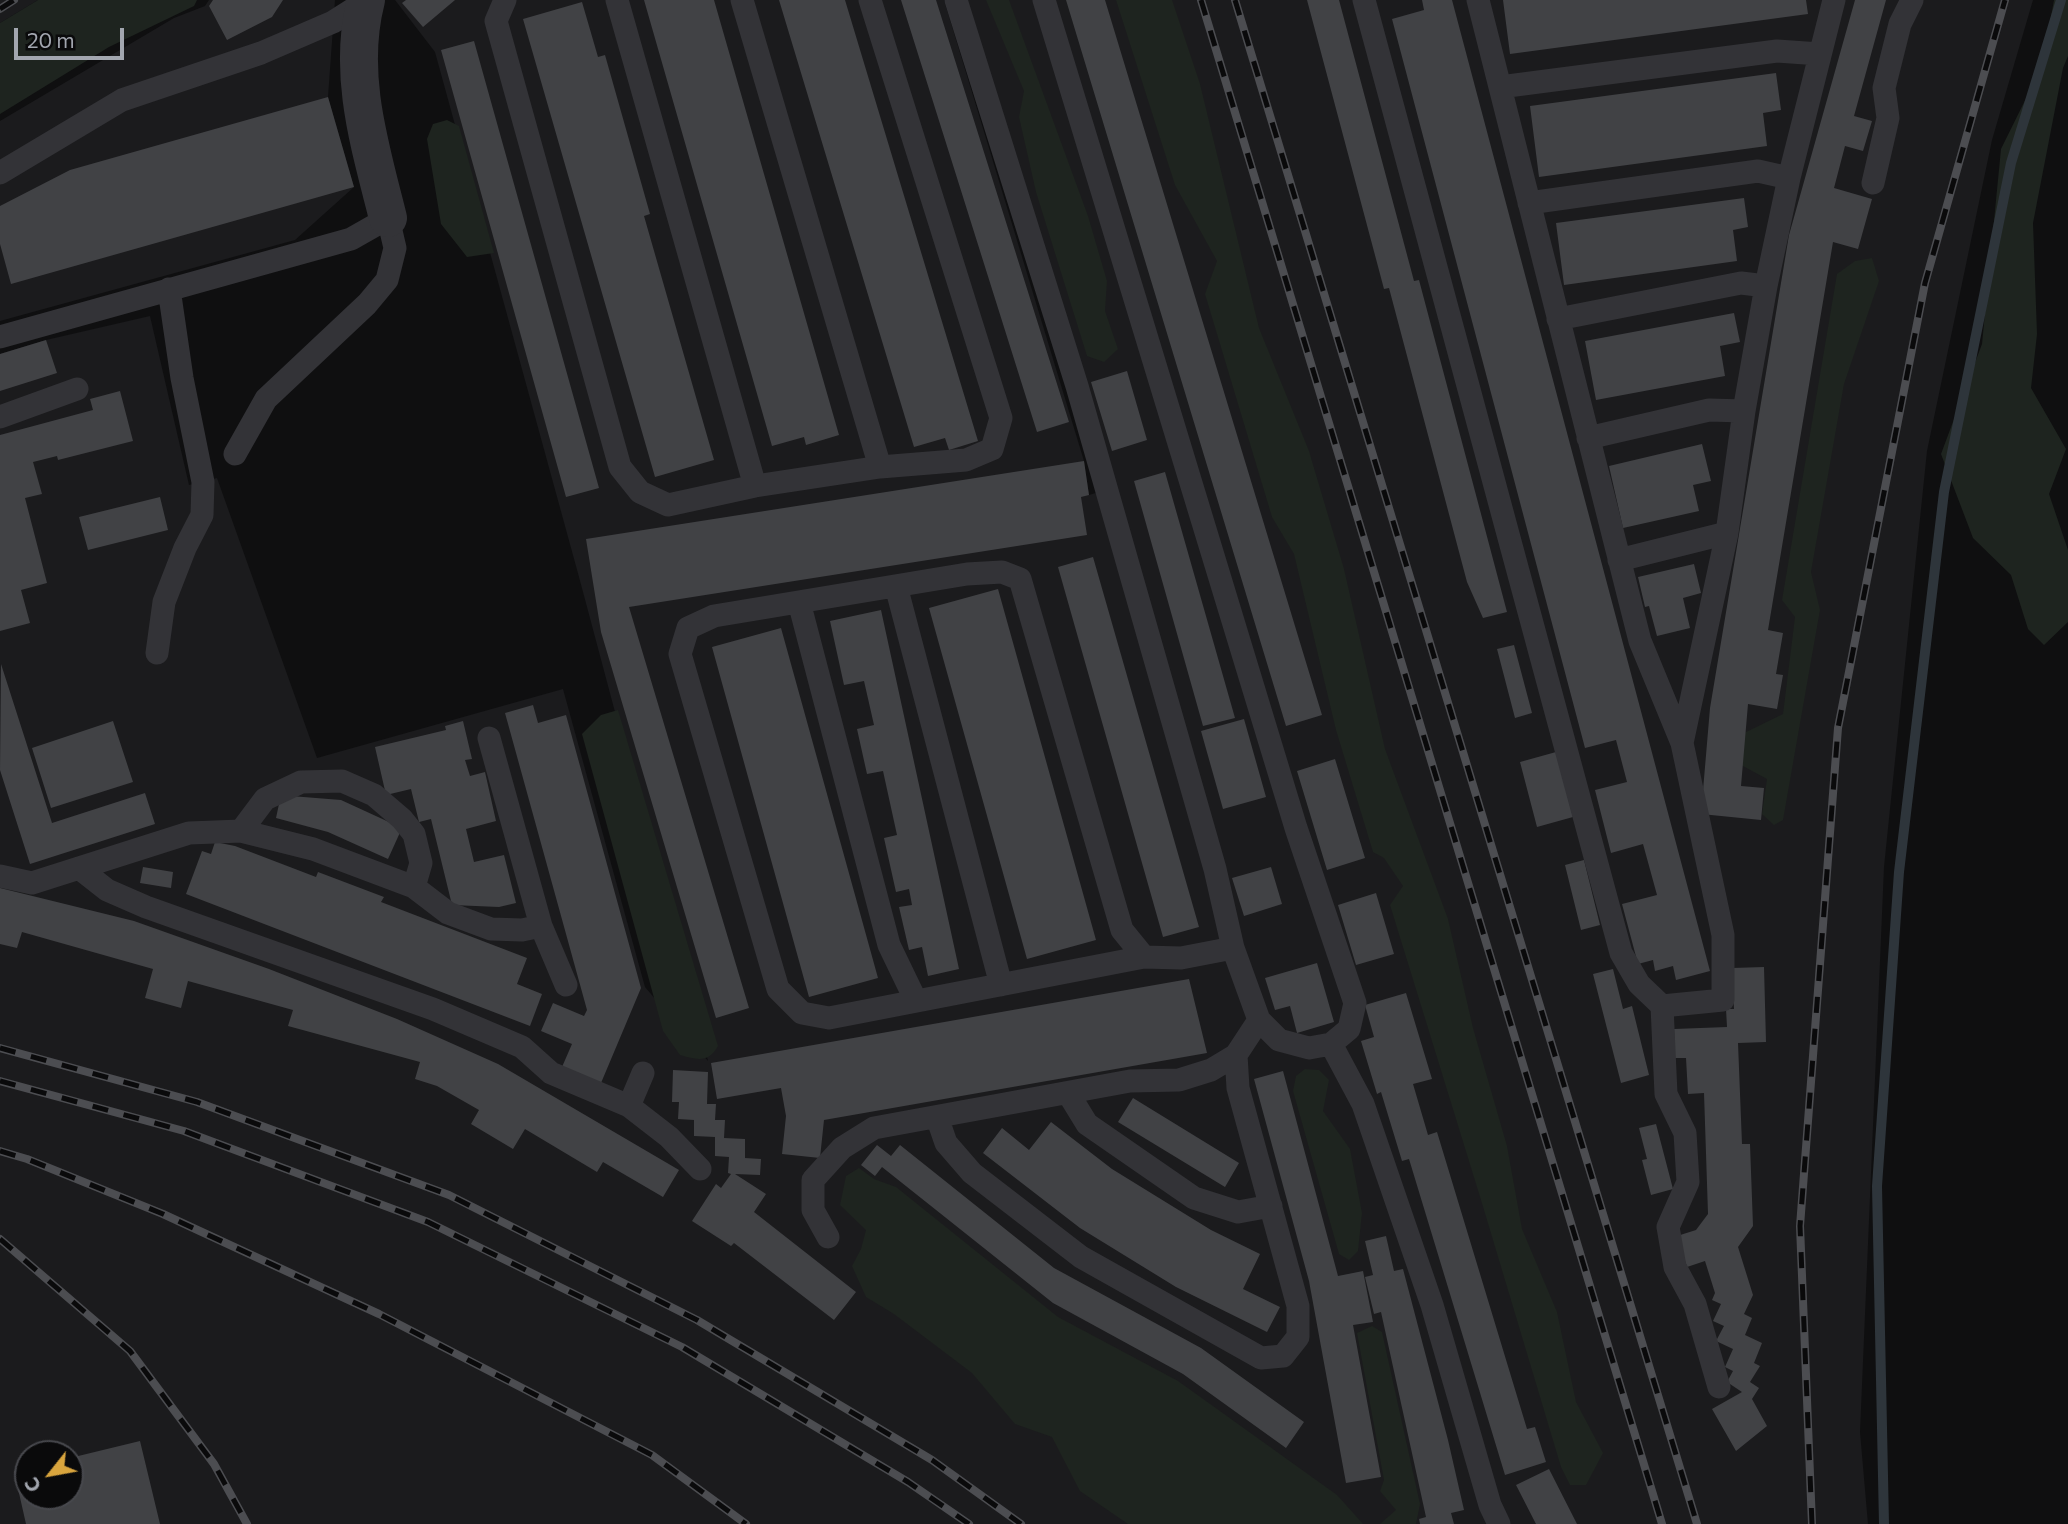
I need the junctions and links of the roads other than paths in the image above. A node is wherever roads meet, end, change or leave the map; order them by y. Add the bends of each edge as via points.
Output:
1 (505, 0) edge
2 (617, 0) edge
3 (742, 0) edge
4 (870, 0) edge
5 (956, 0) edge
6 (1044, 0) edge
7 (1364, 0) edge
8 (1478, 0) edge
9 (1834, 0) edge
10 (1912, 0) edge
11 (366, 1) edge
12 (1821, 54) junction
13 (1500, 87) junction
14 (0, 173) edge
15 (1788, 178) junction
16 (1873, 183) dead end
17 (1529, 204) junction
18 (388, 218) junction
19 (1766, 286) junction
20 (169, 289) junction
21 (1558, 319) junction
22 (0, 337) edge
23 (77, 389) dead end
24 (1744, 411) junction
25 (0, 417) edge
26 (1588, 438) junction
27 (235, 454) dead end
28 (880, 467) junction
29 (755, 486) junction
30 (1727, 533) junction
31 (1619, 560) junction
32 (896, 586) junction
33 (799, 602) junction
34 (158, 653) dead end
35 (489, 738) dead end
36 (1682, 743) junction
37 (241, 831) junction
38 (79, 868) junction
39 (0, 876) edge
40 (414, 887) junction
41 (541, 926) junction
42 (1233, 948) junction
43 (1144, 957) junction
44 (566, 985) dead end
45 (1002, 985) junction
46 (916, 1001) junction
47 (1662, 1006) junction
48 (1259, 1020) junction
49 (1331, 1044) junction
50 (1236, 1055) junction
51 (643, 1073) dead end
52 (1068, 1093) junction
53 (629, 1106) junction
54 (937, 1117) junction
55 (700, 1169) dead end
56 (1271, 1206) junction
57 (828, 1237) dead end
58 (1719, 1387) dead end
59 (1499, 1524) edge

1 - 29 lane via 496,21 620,467 640,492 668,505
2 - 29 lane
3 - 28 lane
4 - 28 lane via 1001,418 992,449 966,460
5 - 42 lane via 1077,386 1215,869
6 - 49 lane via 1296,828 1355,1003 1349,1029
7 - 47 lane via 1621,953 1639,984
8 - 13 lane
9 - 12 lane
10 - 16 lane via 1900,24 1884,88 1888,118
11 - 14 lane via 333,22 261,53 122,100
11 - 18 street via 357,55 363,117
12 - 13 lane via 1777,51
12 - 15 lane
13 - 17 lane
15 - 17 lane via 1758,171
15 - 19 lane
17 - 21 lane
18 - 20 lane via 351,239
18 - 27 lane via 395,248 387,280 266,399
19 - 21 lane via 1741,284
19 - 24 lane
20 - 22 lane
20 - 34 lane via 203,493 202,515 164,602
21 - 26 lane
23 - 25 lane
24 - 26 lane via 1709,410
24 - 30 lane
26 - 31 lane
28 - 29 lane
30 - 31 lane
30 - 36 lane
31 - 36 lane via 1640,641
32 - 33 lane
32 - 43 lane via 1002,572 1020,579 1122,930
32 - 45 lane
33 - 46 lane via 889,945
33 - 46 lane via 714,616 688,628 681,654 770,962 778,989 802,1013 828,1018
35 - 41 lane
36 - 47 lane via 1723,935 1723,1000
37 - 38 lane via 189,833
37 - 40 lane via 313,849
37 - 40 lane via 265,799 301,782 342,781 374,795 414,834 421,863
38 - 39 lane via 32,883
38 - 53 lane via 107,890 146,907 433,1009 522,1047 551,1073
40 - 41 lane via 448,913 491,929
41 - 44 lane
42 - 43 lane via 1181,958
42 - 48 lane
43 - 45 lane
45 - 46 lane
47 - 58 lane via 1666,1094 1685,1133 1688,1182 1668,1227 1675,1267 1695,1304
48 - 49 lane via 1279,1040 1309,1048
48 - 50 lane
49 - 59 lane via 1363,1104
50 - 52 lane via 1212,1070 1179,1080 1130,1081
50 - 56 lane via 1238,1088
51 - 53 lane
52 - 54 lane
52 - 56 lane via 1087,1124 1194,1198 1238,1212
53 - 55 lane
54 - 56 lane via 946,1143 972,1173 1081,1257 1262,1358 1283,1356 1298,1337 1298,1306
54 - 57 lane via 874,1128 842,1147 813,1180 813,1210

